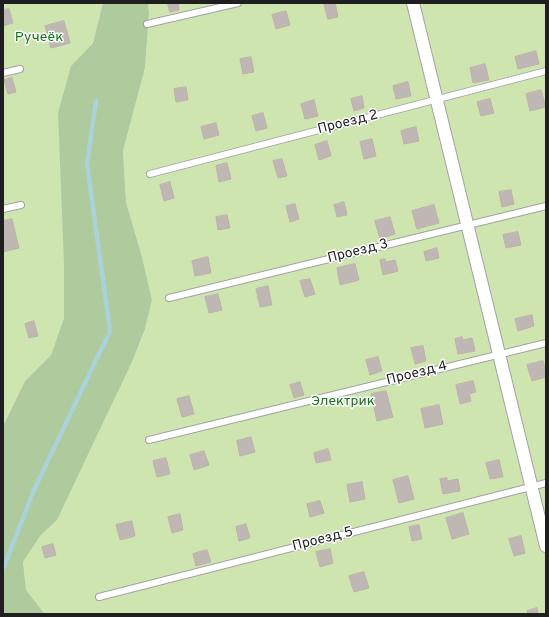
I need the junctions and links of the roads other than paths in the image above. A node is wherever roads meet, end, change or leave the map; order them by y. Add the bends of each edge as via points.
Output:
1 (238, 3) edge
2 (413, 3) edge
3 (147, 24) dead end
4 (20, 69) dead end
5 (546, 72) edge
6 (3, 73) edge
7 (437, 100) junction
8 (150, 174) dead end
9 (21, 205) dead end
10 (546, 206) edge
11 (3, 209) edge
12 (467, 225) junction
13 (169, 298) dead end
14 (546, 343) edge
15 (499, 354) junction
16 (149, 440) dead end
17 (546, 483) edge
18 (532, 487) junction
19 (546, 546) edge
20 (99, 597) dead end

1 - 3 lane
2 - 7 street
4 - 6 lane
5 - 7 lane, Проезд 2
7 - 8 lane, Проезд 2
7 - 12 street
9 - 11 lane
10 - 12 lane, Проезд 3
12 - 13 lane, Проезд 3
12 - 15 street
14 - 15 lane, Проезд 4
15 - 16 lane, Проезд 4
15 - 18 street
17 - 18 lane, Проезд 5
18 - 19 street
18 - 20 lane, Проезд 5

